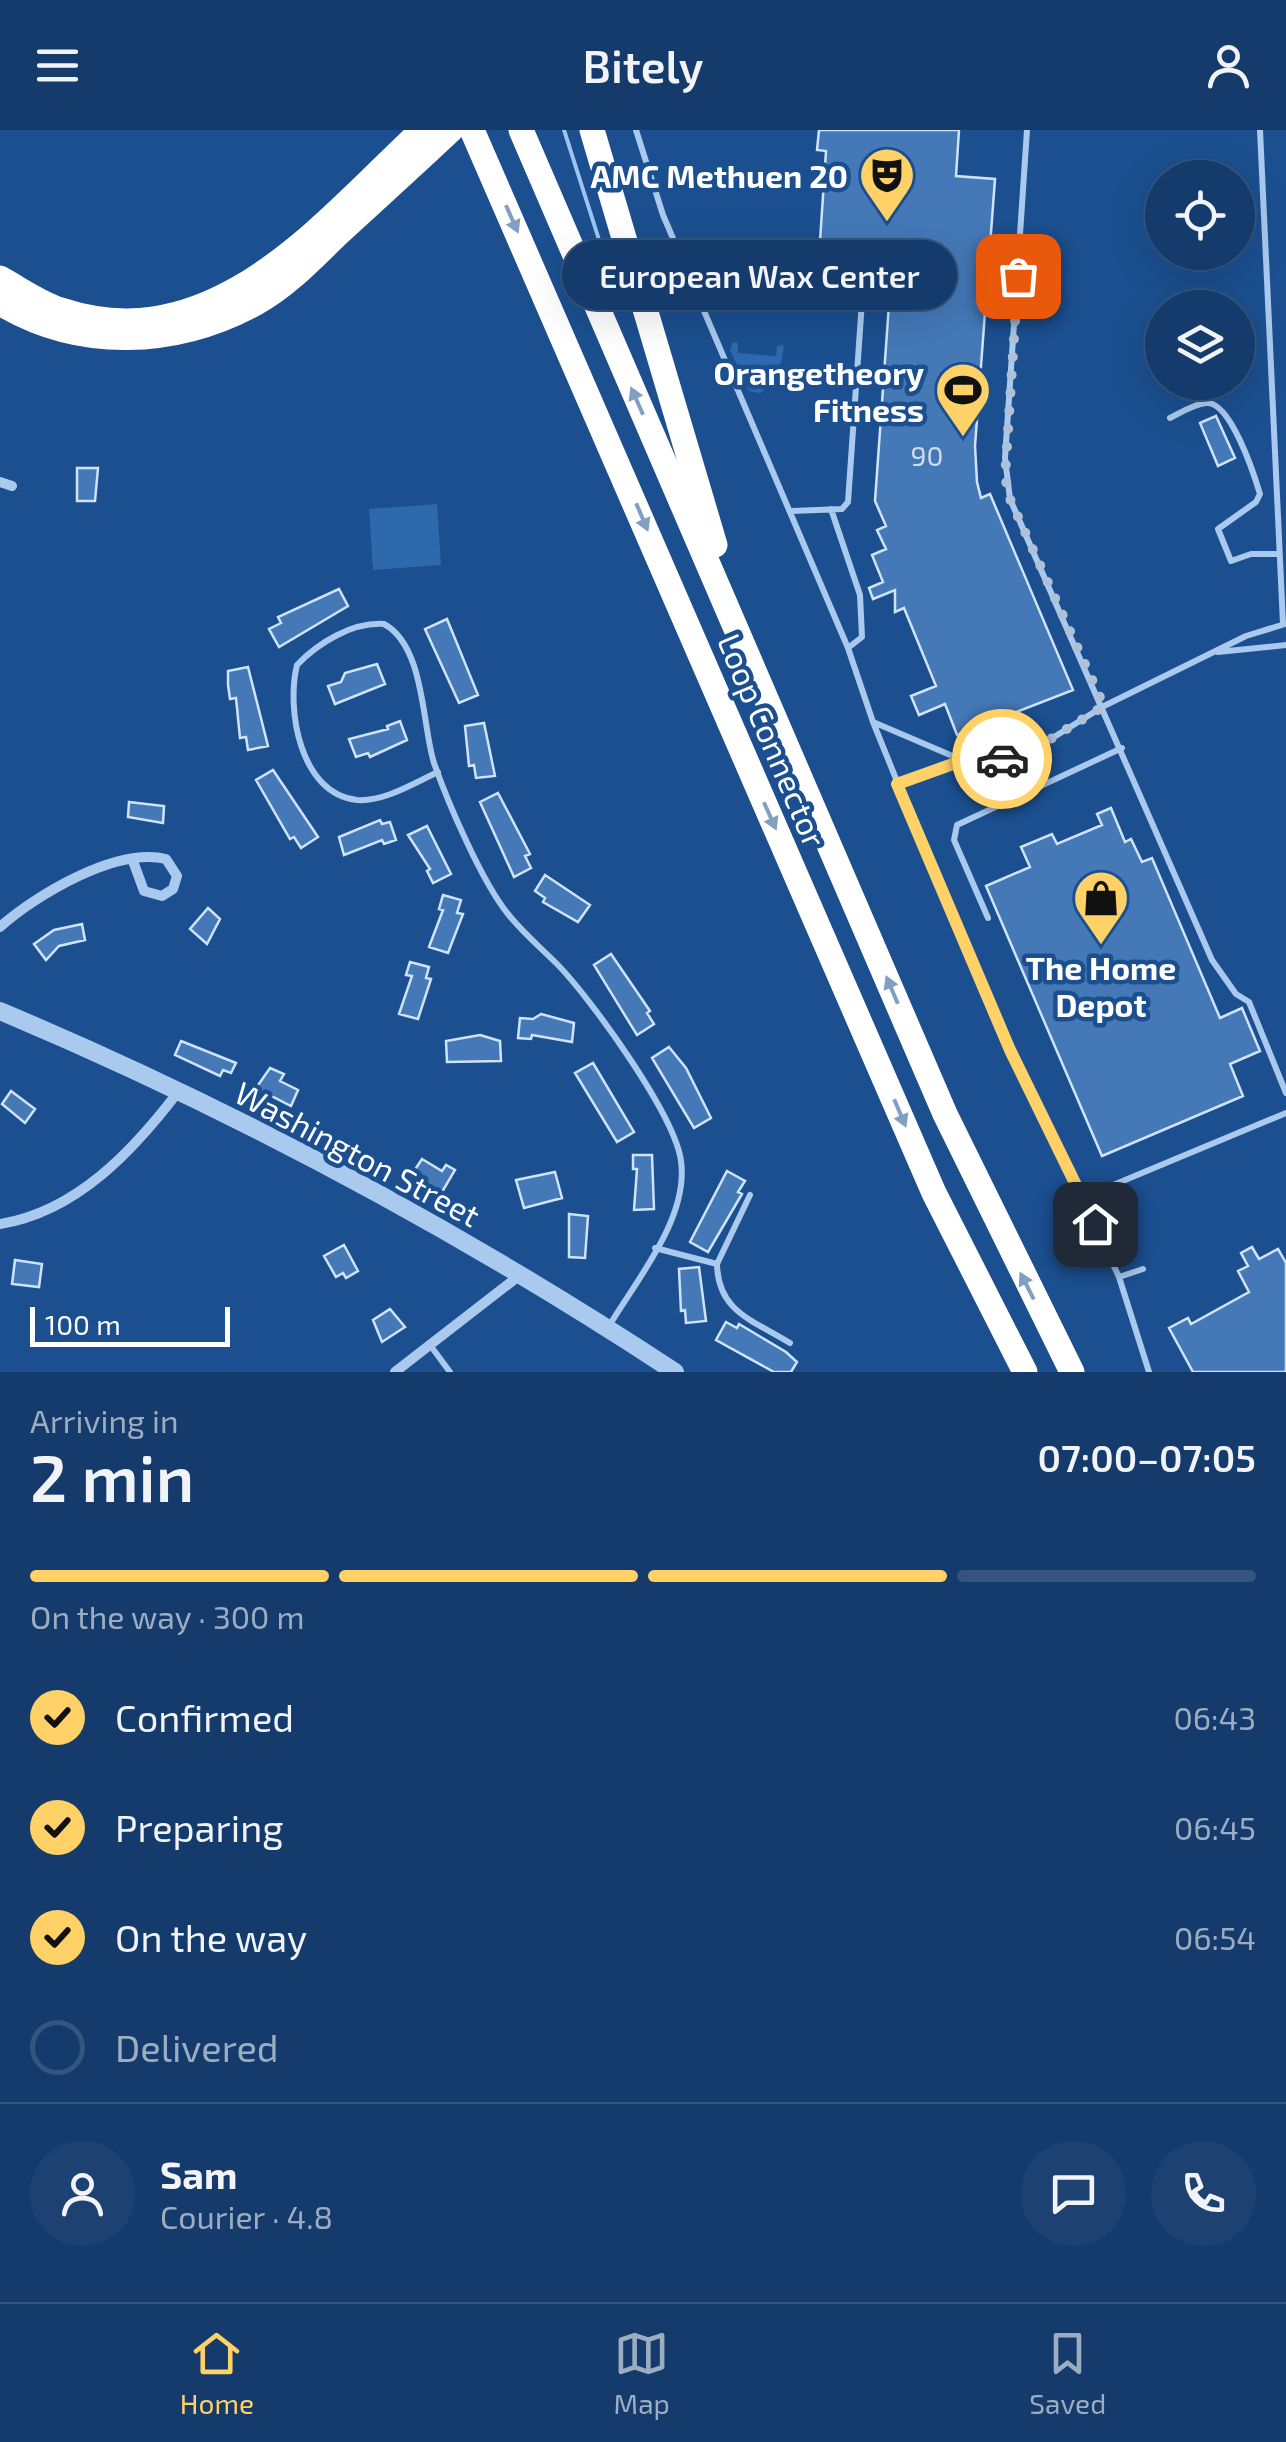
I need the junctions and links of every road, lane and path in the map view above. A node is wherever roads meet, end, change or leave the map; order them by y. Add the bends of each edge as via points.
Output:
1 (521, 130) edge
2 (592, 130) edge
3 (636, 130) edge
4 (1027, 130) edge
5 (1260, 130) edge
6 (448, 131) edge
7 (0, 278) edge
8 (797, 285) dead end
9 (0, 303) edge
10 (1170, 418) dead end
11 (831, 509) junction
12 (792, 511) junction
13 (1280, 554) junction
14 (1284, 624) edge
15 (1286, 644) edge
16 (848, 648) junction
17 (746, 651) junction
18 (1212, 653) junction
19 (1104, 706) junction
20 (873, 722) junction
21 (1122, 748) junction
22 (964, 760) junction
23 (438, 772) junction
24 (897, 784) junction
25 (133, 861) junction
26 (988, 918) dead end
27 (0, 927) edge
28 (0, 1011) edge
29 (178, 1092) junction
30 (1286, 1093) edge
31 (1286, 1113) edge
32 (750, 1194) dead end
33 (1082, 1198) junction
34 (0, 1224) edge
35 (655, 1248) junction
36 (717, 1264) junction
37 (1143, 1269) dead end
38 (520, 1274) junction
39 (1120, 1277) junction
40 (608, 1327) junction
41 (790, 1343) dead end
42 (430, 1345) junction
43 (395, 1372) edge
44 (450, 1372) edge
45 (674, 1372) edge
46 (1025, 1372) edge
47 (1072, 1372) edge
48 (1149, 1372) edge

17 -> 1 highway, Loop Connector
2 - 17 highway
3 - 12 lane via 663,215
4 - 19 lane via 1005,477
5 - 13 lane
6 - 7 highway via 258,279 203,308 136,322 108,319 62,311
6 - 9 highway via 303,267 231,315 174,334 102,339
6 -> 46 highway, Loop Connector via 934,1193
8 - 11 lane via 858,292 862,301 848,502
10 - 13 lane via 1208,402 1232,422 1260,494 1218,529 1232,562
11 - 12 lane
11 - 16 lane via 860,594 862,637
12 - 16 lane
13 - 14 lane
14 - 18 lane
15 - 18 lane
16 - 20 lane
47 -> 17 highway, Loop Connector via 945,1114
18 - 19 lane
19 - 21 lane
19 - 22 lane via 1033,750
20 - 22 lane
20 - 24 lane
21 - 26 lane via 957,825 954,840
21 - 30 lane via 1212,960 1249,1002
22 - 24 lane
23 - 23 lane via 421,686 389,626 348,631 298,665 292,708 310,763 330,790 373,798
23 - 35 lane via 508,914 586,1000 672,1130 682,1189
24 - 33 lane via 1000,1028
25 - 25 street via 166,860 175,869 173,889 162,896 144,892
25 - 27 street via 64,883
28 - 29 street, Washington Street
29 - 34 street via 139,1140 84,1188 33,1218
29 - 38 street, Washington Street
31 - 33 lane
32 - 36 lane
33 - 39 lane
35 - 36 lane
35 - 40 lane
36 - 41 lane via 718,1287 732,1308
37 - 39 lane
38 - 40 street, Washington Street
38 - 42 street
39 - 48 lane
40 - 45 street, Washington Street
42 - 43 street
42 - 44 lane

